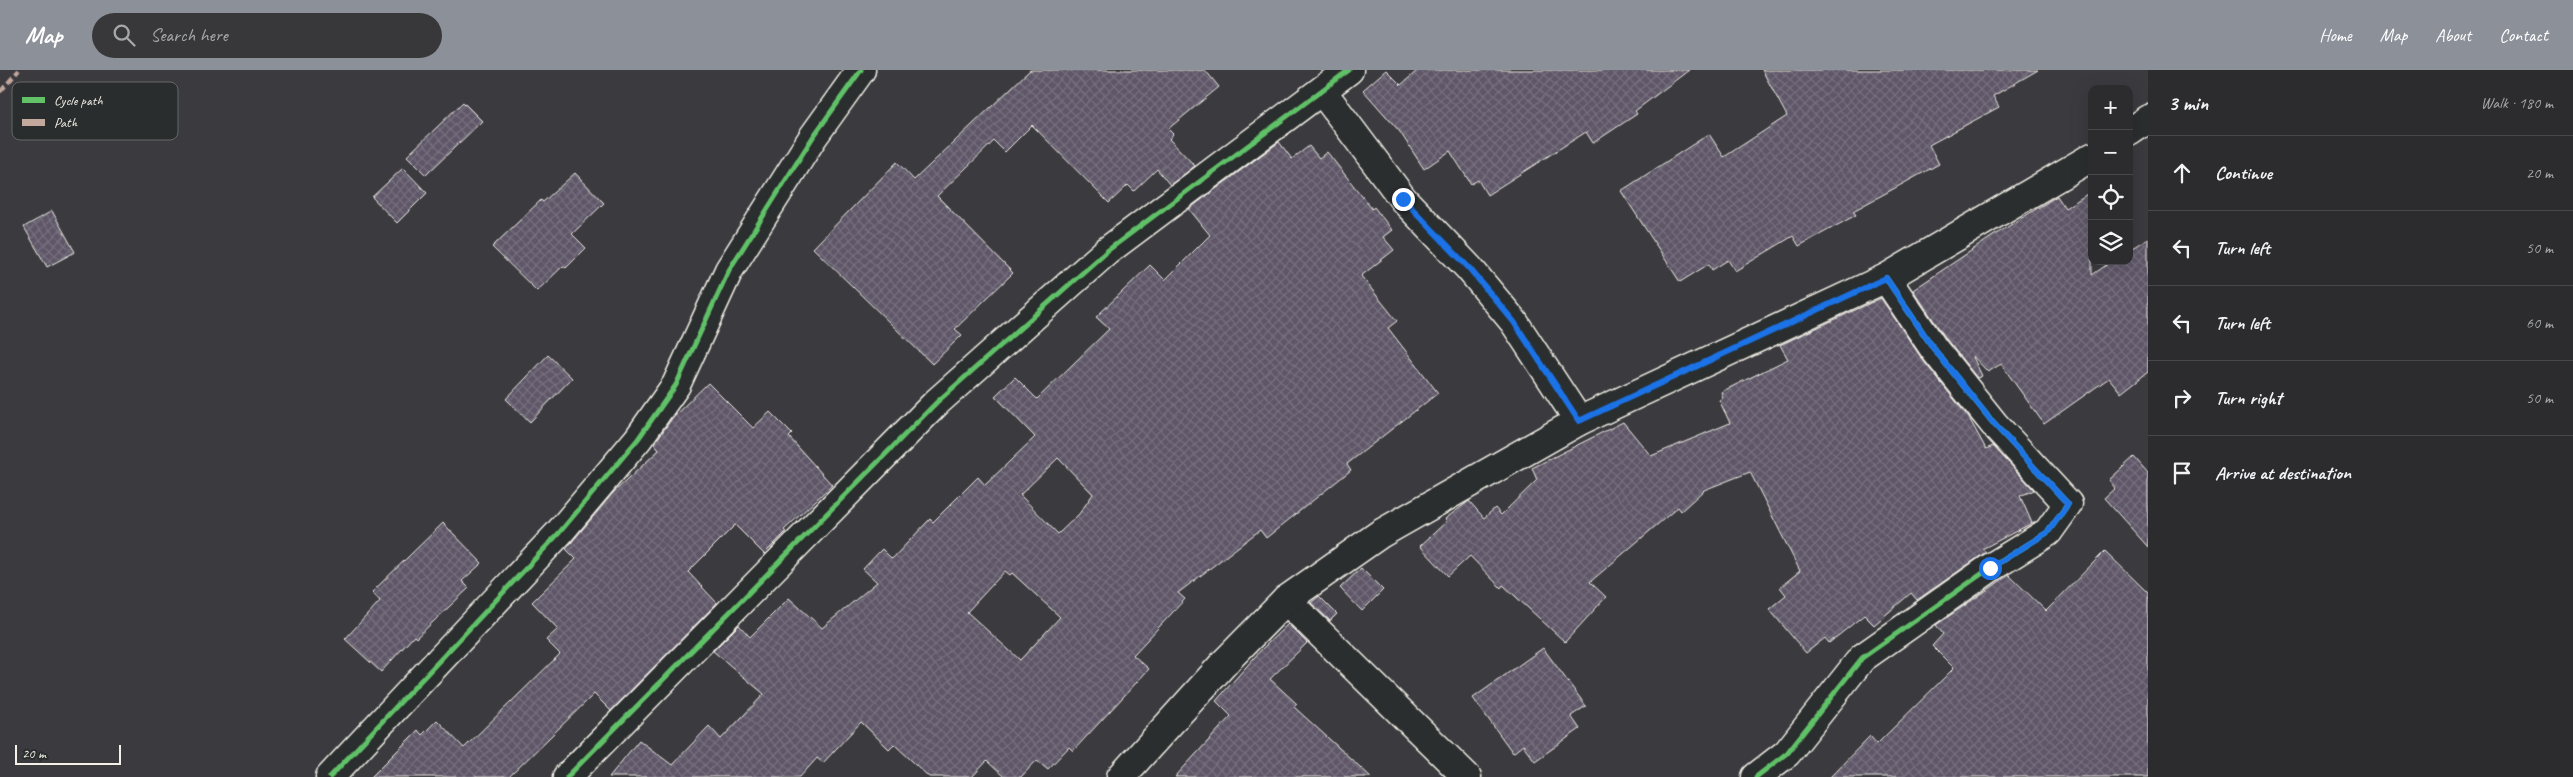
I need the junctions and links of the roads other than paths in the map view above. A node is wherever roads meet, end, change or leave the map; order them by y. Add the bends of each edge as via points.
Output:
1 (861, 70) edge
2 (1349, 70) edge
3 (1322, 90) junction
4 (2148, 119) edge
5 (2132, 130) edge
6 (2088, 159) edge
7 (1886, 278) junction
8 (1579, 421) junction
9 (1286, 600) junction
10 (330, 777) edge
11 (567, 777) edge
12 (1121, 777) edge
13 (1467, 777) edge
14 (1756, 777) edge

1 - 10 street via 813,137 729,270 676,385 638,439 559,532
2 - 3 street
3 - 8 street via 1403,199 1469,268 1514,322
3 - 11 street via 1107,251 937,402
4 - 5 street
6 - 7 street
7 - 8 street
7 - 14 street via 1934,349 1994,424 2068,504 2048,532 1990,568 1862,658 1787,753
8 - 9 street via 1380,534
9 - 12 street
9 - 13 street

